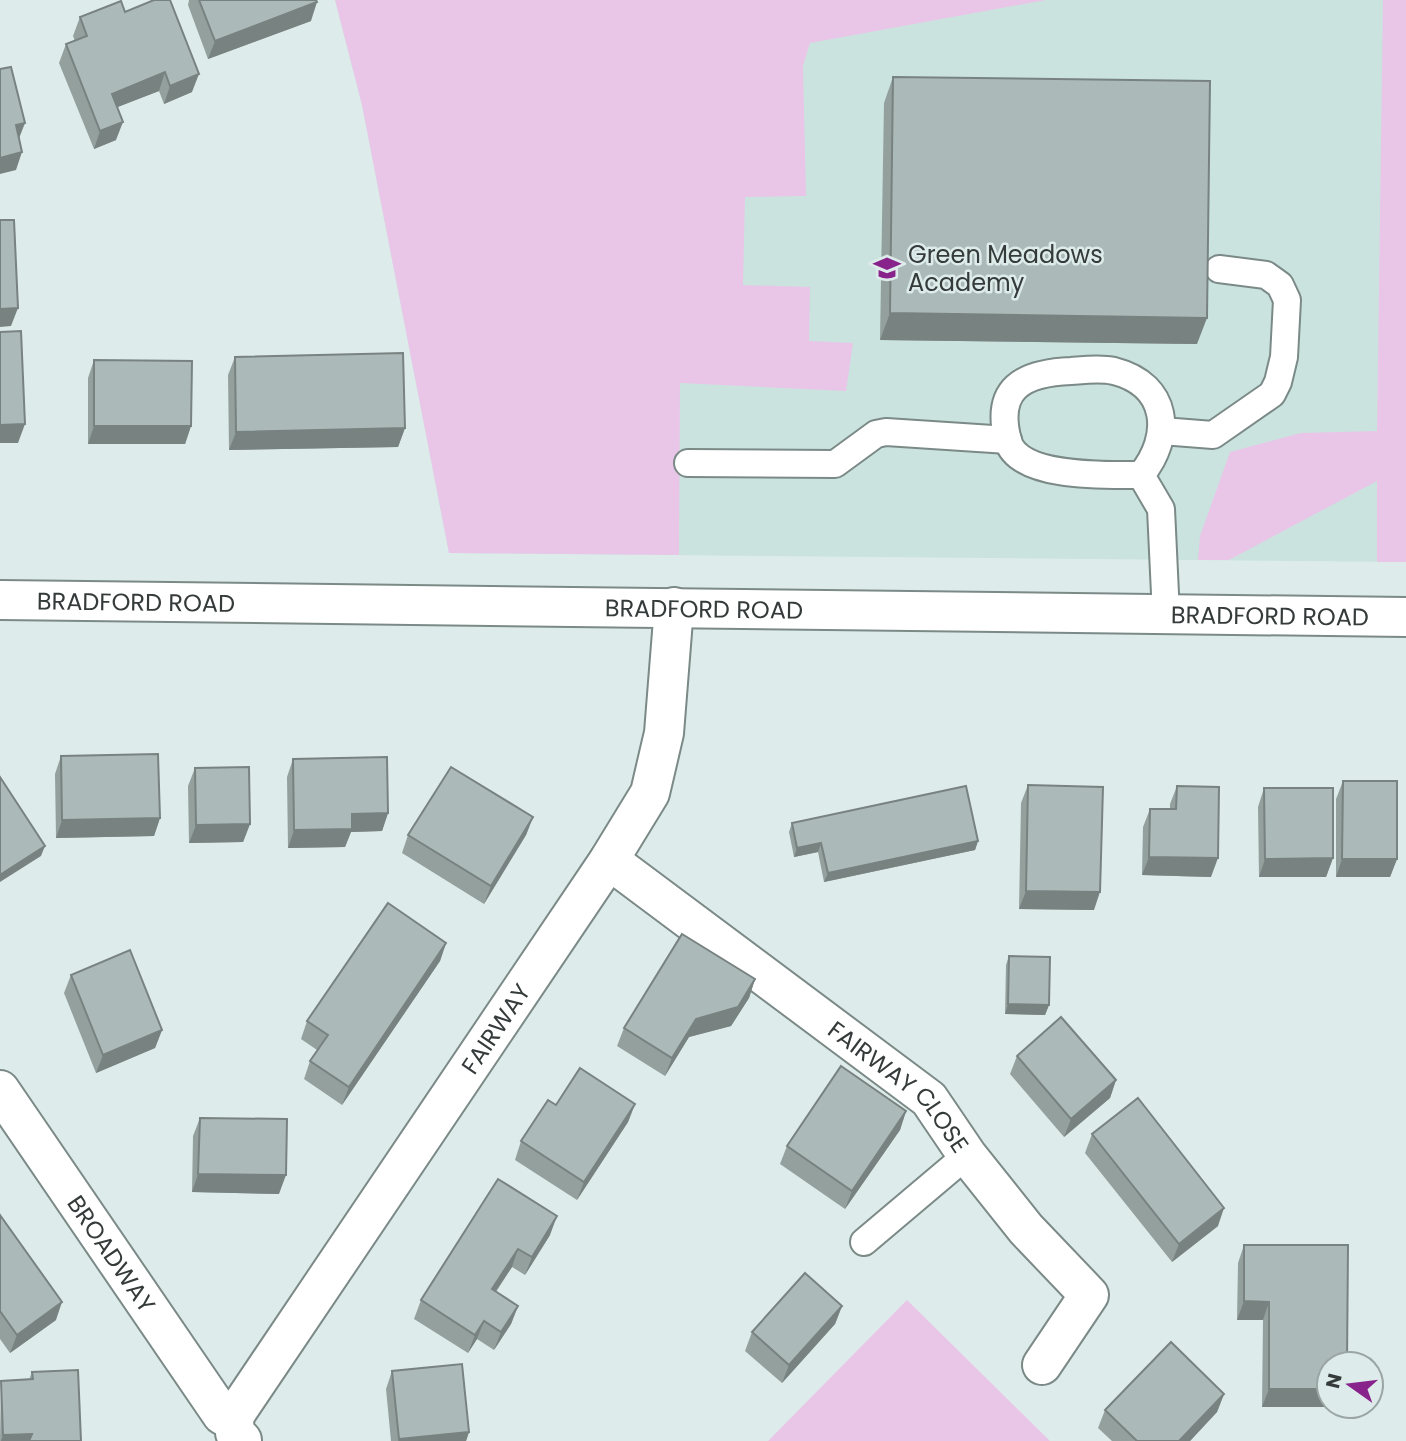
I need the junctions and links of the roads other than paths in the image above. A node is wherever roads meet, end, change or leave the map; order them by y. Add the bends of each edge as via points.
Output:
1 (1219, 269) dead end
2 (1162, 431) junction
3 (1008, 440) junction
4 (688, 463) dead end
5 (1141, 475) junction
6 (0, 600) edge
7 (674, 607) junction
8 (1166, 615) junction
9 (1406, 617) edge
10 (609, 860) junction
11 (0, 1090) edge
12 (967, 1155) junction
13 (864, 1242) dead end
14 (1042, 1365) dead end
15 (229, 1430) edge

1 - 2 lane via 1266,275 1280,285 1287,300 1278,382 1272,394 1213,435
2 - 3 lane via 1158,401 1128,378 1100,369 1048,372 1031,375 1010,393 1005,407
2 - 5 lane via 1154,456
3 - 4 lane via 886,432 876,434 835,464
3 - 5 lane via 1017,457 1031,465
5 - 8 lane via 1161,509
6 - 7 street, BRADFORD ROAD
7 - 8 street, BRADFORD ROAD
7 - 10 street, FAIRWAY via 664,733 650,793
8 - 9 street, BRADFORD ROAD
10 - 12 street, FAIRWAY CLOSE via 929,1098
10 - 15 street, FAIRWAY
11 - 15 street, BROADWAY
12 - 13 lane
12 - 14 street, FAIRWAY CLOSE via 1026,1229 1089,1295

